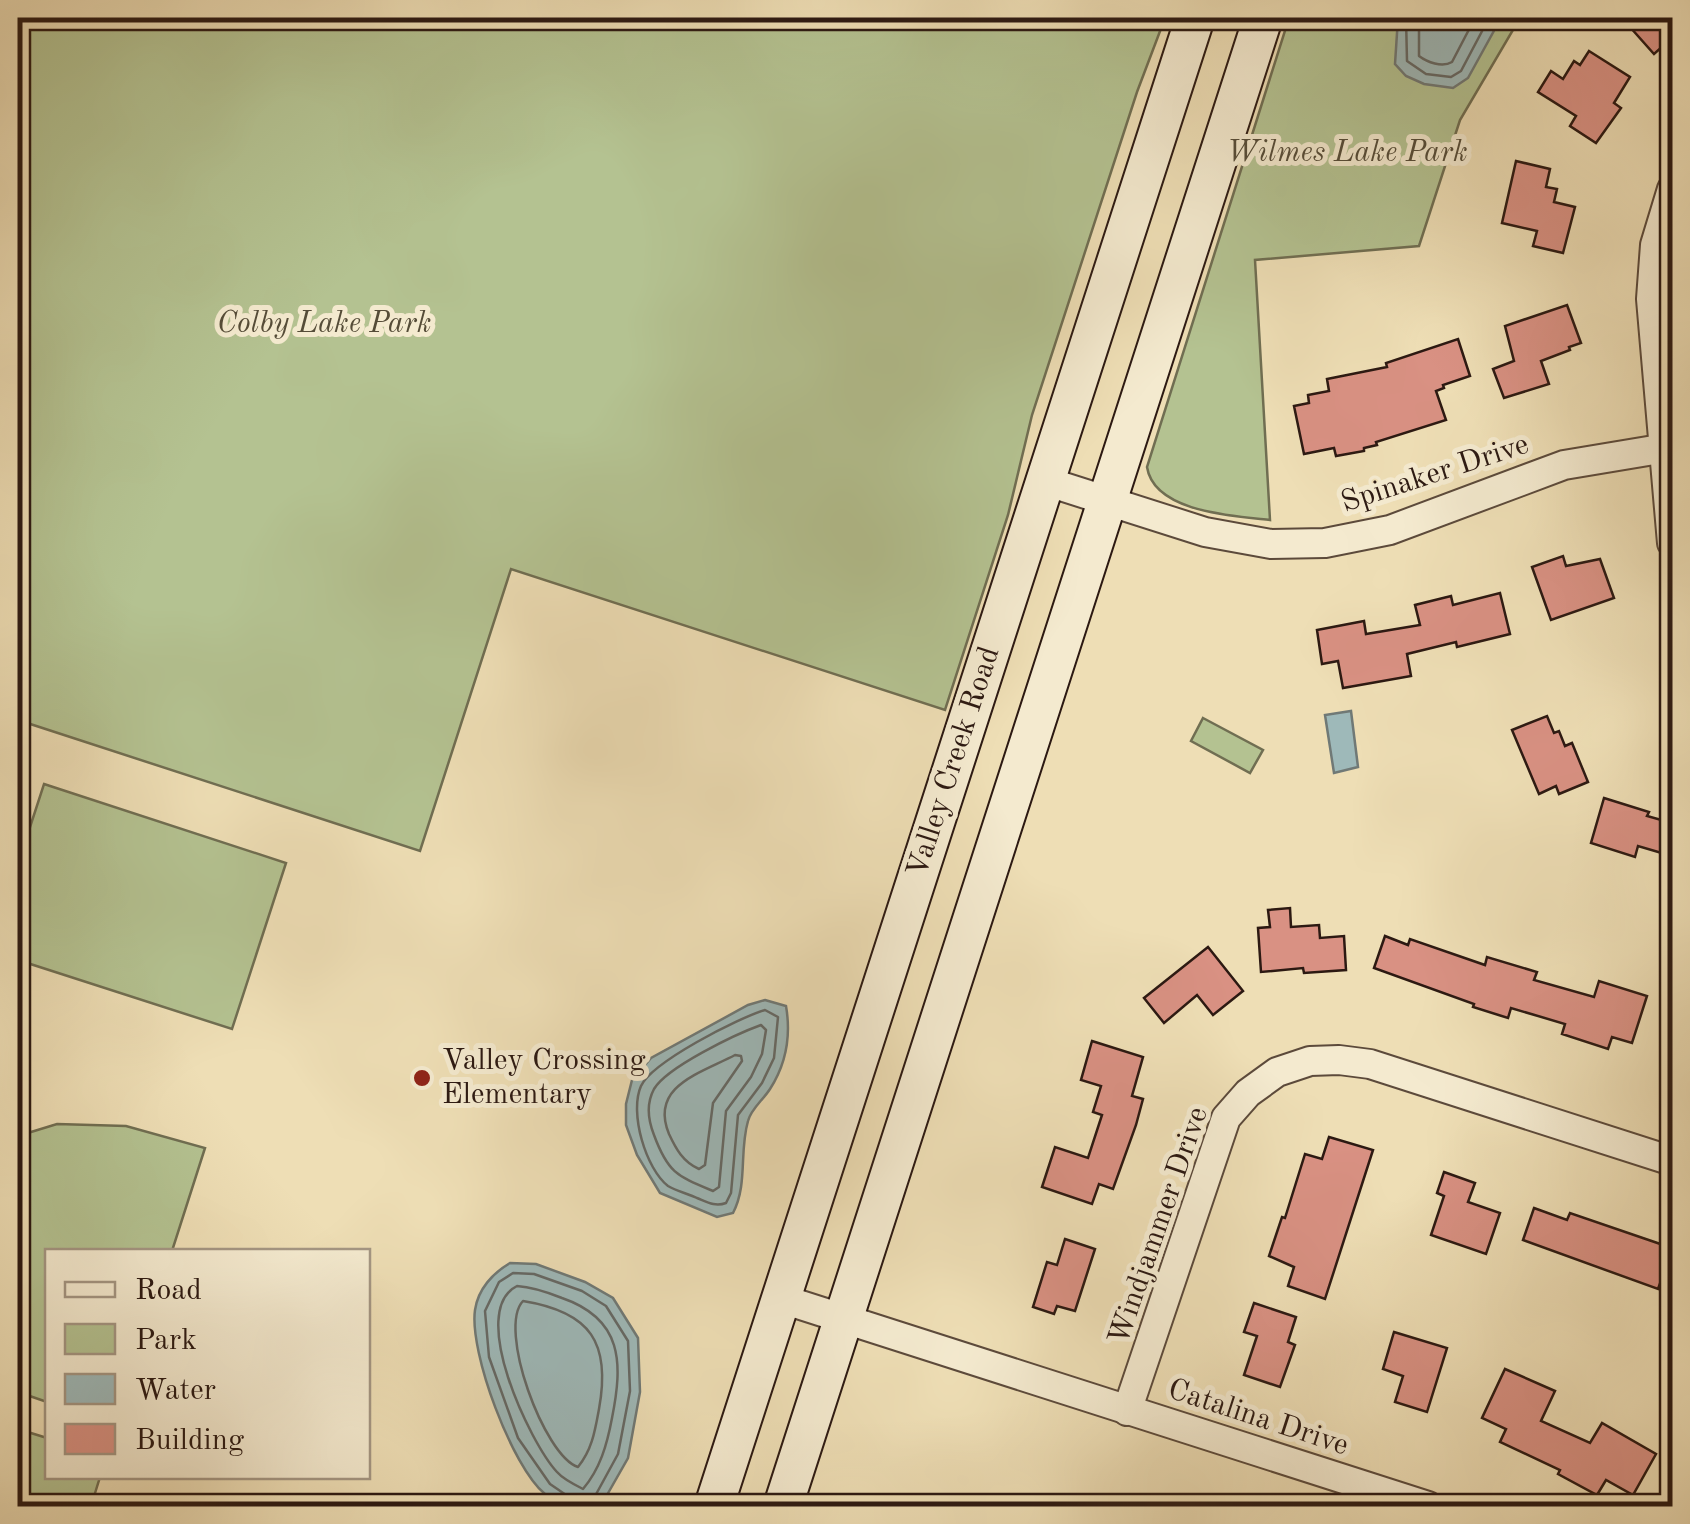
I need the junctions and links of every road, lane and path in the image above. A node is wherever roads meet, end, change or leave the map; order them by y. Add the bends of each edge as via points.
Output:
1 (1194, 18) edge
2 (1263, 18) edge
3 (1672, 189) edge
4 (1668, 447) edge
5 (1045, 481) junction
6 (1106, 502) junction
7 (1672, 542) edge
8 (1672, 1161) edge
9 (782, 1299) junction
10 (843, 1318) junction
11 (1128, 1411) junction
12 (714, 1506) edge
13 (783, 1506) edge
14 (1428, 1506) edge

1 - 5 main road, Valley Creek Road
2 - 6 main road
3 - 4 street via 1655,245 1651,299
4 - 6 street, Spinaker Drive via 1564,465 1390,530 1325,544 1271,544 1205,532
4 - 7 street
5 - 6 street, Spinaker Drive
5 - 9 main road, Valley Creek Road
6 - 10 main road
8 - 11 street, Windjammer Drive via 1370,1064 1310,1061 1277,1072 1226,1118
9 - 10 street, Catalina Drive
9 - 12 main road, Valley Creek Road
10 - 11 street, Catalina Drive
10 - 13 main road
11 - 14 street, Catalina Drive

